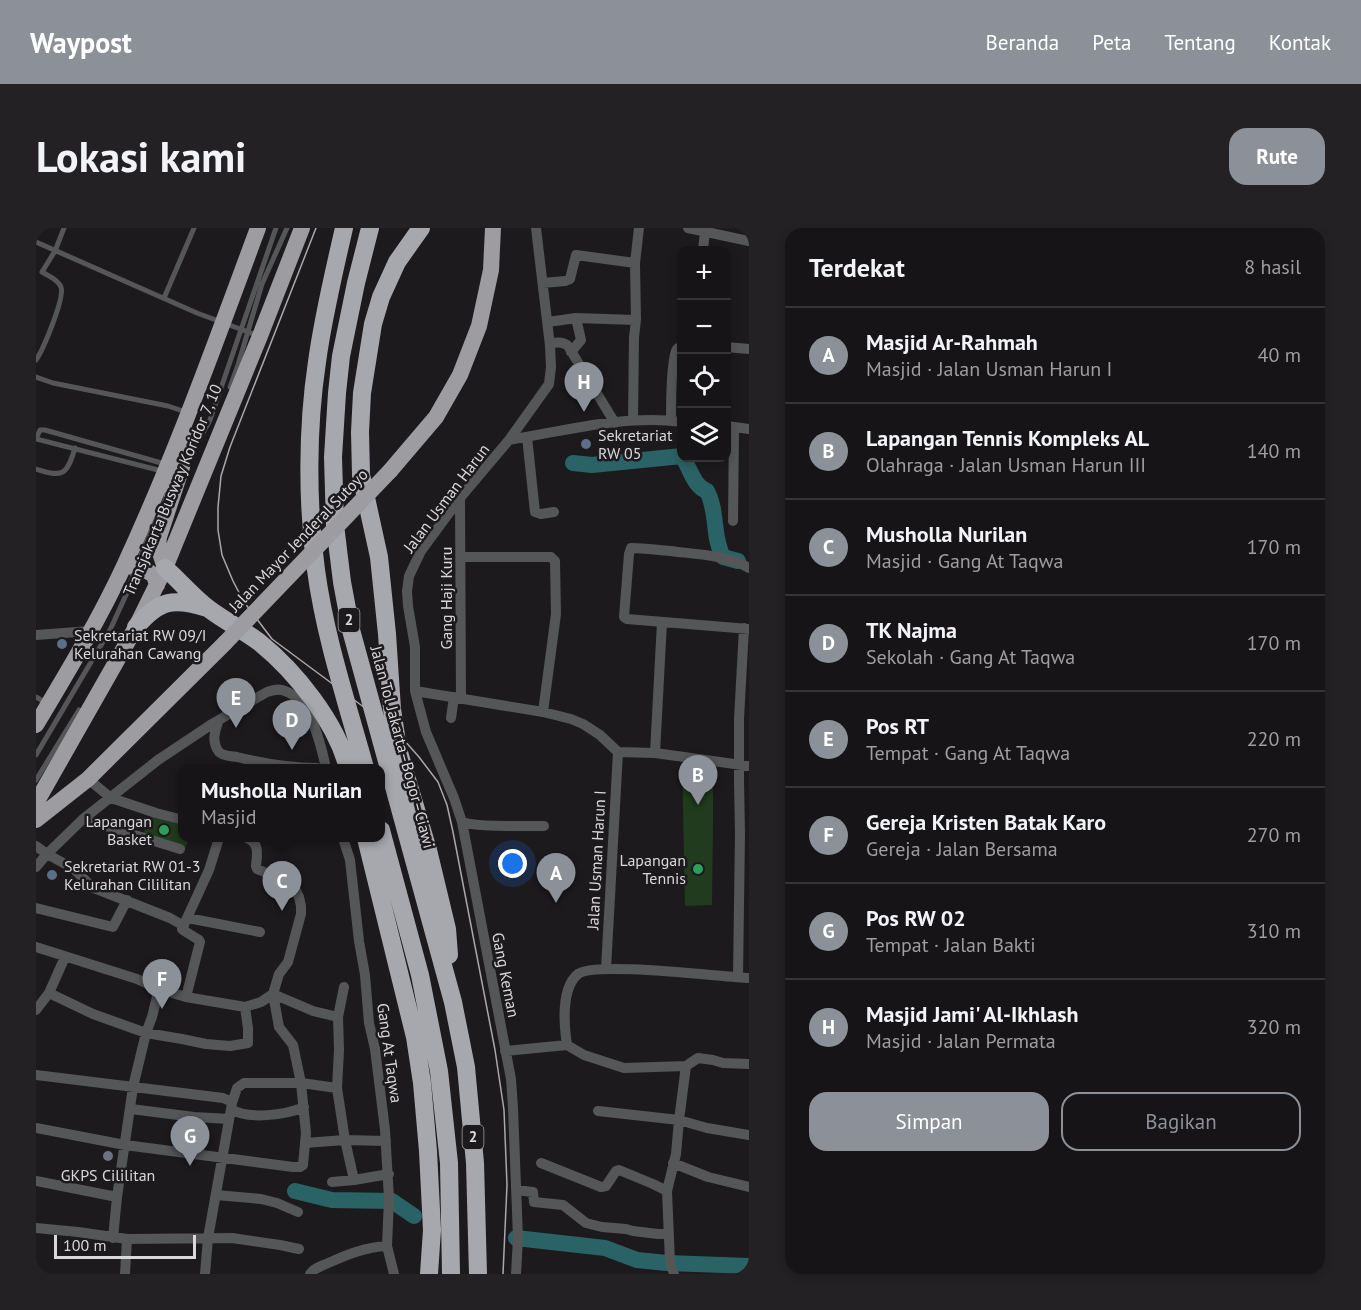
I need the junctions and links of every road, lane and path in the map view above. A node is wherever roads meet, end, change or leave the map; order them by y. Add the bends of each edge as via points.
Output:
1 (64, 228) edge
2 (194, 228) edge
3 (258, 228) edge
4 (276, 228) edge
5 (344, 228) edge
6 (370, 228) edge
7 (421, 228) edge
8 (493, 228) edge
9 (536, 228) edge
10 (639, 228) edge
11 (688, 228) edge
12 (705, 231) junction
13 (296, 232) edge
14 (749, 241) edge
15 (36, 242) edge
16 (704, 246) edge
17 (55, 250) junction
18 (635, 263) junction
19 (39, 271) edge
20 (543, 283) junction
21 (164, 298) junction
22 (576, 318) junction
23 (636, 320) junction
24 (548, 322) junction
25 (223, 323) junction
26 (240, 329) junction
27 (254, 334) junction
28 (550, 345) junction
29 (731, 347) edge
30 (749, 349) edge
31 (677, 350) edge
32 (571, 352) junction
33 (36, 360) edge
34 (36, 377) edge
35 (226, 399) dead end
36 (222, 410) dead end
37 (189, 413) junction
38 (633, 420) junction
39 (676, 422) edge
40 (615, 423) junction
41 (731, 427) edge
42 (749, 429) edge
43 (527, 437) junction
44 (509, 440) junction
45 (75, 448) junction
46 (731, 450) edge
47 (171, 468) junction
48 (36, 469) edge
49 (460, 498) junction
50 (554, 512) dead end
51 (734, 521) dead end
52 (460, 557) junction
53 (130, 567) junction
54 (749, 568) edge
55 (160, 571) junction
56 (208, 608) junction
57 (136, 619) junction
58 (662, 622) junction
59 (746, 628) edge
60 (90, 631) junction
61 (36, 635) edge
62 (415, 690) junction
63 (457, 698) junction
64 (42, 700) edge
65 (82, 707) dead end
66 (543, 712) junction
67 (451, 718) dead end
68 (219, 720) junction
69 (744, 720) edge
70 (36, 724) edge
71 (618, 752) junction
72 (655, 753) junction
73 (36, 755) edge
74 (239, 763) edge
75 (325, 764) edge
76 (347, 764) edge
77 (363, 764) edge
78 (744, 765) edge
79 (88, 779) junction
80 (36, 780) edge
81 (111, 798) junction
82 (36, 803) edge
83 (83, 819) junction
84 (178, 819) edge
85 (36, 820) edge
86 (462, 822) junction
87 (544, 826) dead end
88 (217, 842) edge
89 (253, 842) edge
90 (345, 842) edge
91 (367, 842) edge
92 (384, 842) edge
93 (36, 846) edge
94 (180, 849) dead end
95 (46, 854) junction
96 (36, 867) edge
97 (127, 900) junction
98 (36, 908) edge
99 (186, 922) junction
100 (260, 932) dead end
101 (36, 947) edge
102 (65, 957) junction
103 (606, 969) junction
104 (743, 978) edge
105 (344, 987) dead end
106 (159, 989) junction
107 (49, 993) junction
108 (273, 994) junction
109 (186, 997) junction
110 (453, 1002) junction
111 (245, 1007) junction
112 (36, 1010) edge
113 (338, 1017) junction
114 (146, 1033) junction
115 (567, 1045) junction
116 (505, 1051) junction
117 (749, 1064) edge
118 (686, 1066) junction
119 (36, 1074) edge
120 (301, 1083) junction
121 (133, 1087) junction
122 (337, 1088) junction
123 (304, 1107) junction
124 (131, 1109) junction
125 (231, 1110) junction
126 (598, 1111) dead end
127 (679, 1120) junction
128 (36, 1128) edge
129 (749, 1135) edge
130 (345, 1140) junction
131 (386, 1141) junction
132 (305, 1143) junction
133 (125, 1145) junction
134 (222, 1158) junction
135 (541, 1163) dead end
136 (673, 1163) junction
137 (389, 1174) junction
138 (354, 1180) junction
139 (36, 1181) edge
140 (332, 1182) dead end
141 (749, 1187) edge
142 (516, 1190) junction
143 (667, 1191) junction
144 (216, 1195) junction
145 (117, 1197) junction
146 (298, 1212) dead end
147 (36, 1228) edge
148 (668, 1234) junction
149 (113, 1238) junction
150 (208, 1238) junction
151 (127, 1239) junction
152 (387, 1246) junction
153 (299, 1249) dead end
154 (673, 1269) edge
155 (128, 1273) edge
156 (206, 1274) edge
157 (310, 1274) edge
158 (394, 1274) edge
159 (429, 1274) edge
160 (451, 1274) edge
161 (478, 1274) edge
162 (516, 1274) edge

1 - 17 lane
2 - 21 lane
3 - 25 highway
4 - 26 lane
5 - 77 highway, 2 via 317,361 310,511 326,624
6 - 110 highway, Jalan Tol Jakarta–Bogor–Ciawi / 2 via 341,356 333,457 335,525 351,630
7 - 110 highway via 397,262 373,324 362,393 361,475 379,557 398,749 447,929
8 - 79 highway, Jalan Mayor Jenderal Sutoyo, bridge via 491,270 479,326 460,375 436,417 390,471 225,643
9 - 20 street, Jalan Usman Harun
10 - 18 street
11 - 12 street
12 - 14 street
12 - 16 street
13 - 27 highway
15 - 17 lane
17 - 19 lane
17 - 21 lane
18 - 20 street via 576,255 570,279
18 - 23 street
19 - 33 lane via 59,283 61,295
20 - 24 street, Jalan Usman Harun
21 - 25 lane
22 - 23 street
22 - 24 street
22 - 32 street via 581,340
23 - 38 street
24 - 28 street, Jalan Usman Harun
25 - 26 lane
25 - 37 highway
26 - 27 lane
26 - 47 lane via 210,420
27 - 35 lane, Transjakarta Busway Koridor 7, 10
27 - 55 highway
28 - 32 street via 563,343
28 - 44 street, Jalan Usman Harun via 549,384
29 - 30 street
31 - 39 street via 672,386
32 - 40 street
34 - 37 lane
36 - 55 lane, Transjakarta Busway Koridor 7, 10
37 - 47 highway
38 - 39 street
38 - 40 street
40 - 43 street
41 - 42 street
43 - 44 street
43 - 50 street via 535,512
44 - 49 street, Jalan Usman Harun
45 - 47 lane
45 - 47 lane via 36,439 40,430 45,430
45 - 48 lane via 64,472
46 - 51 street
47 - 53 highway
47 - 55 highway via 159,537
49 - 52 street, Gang Haji Kuru
49 - 62 street, Jalan Usman Harun via 421,551 409,576
52 - 63 street, Gang Haji Kuru
52 - 66 street via 551,557 555,561 556,614
53 - 55 highway
53 - 60 highway
53 - 73 lane, Transjakarta Busway Koridor 7, 10 via 126,595 110,630
54 - 58 street via 708,555 630,549 624,617
55 - 56 highway
55 - 57 highway
56 - 57 highway via 181,601 156,607
56 - 76 highway via 259,642 282,663 331,727
57 - 82 highway
58 - 59 street
58 - 72 street
59 - 69 street
60 - 61 street
60 - 64 highway
62 - 63 street
62 - 86 street, Gang Keman via 426,732
63 - 66 street
63 - 67 street, Gang Haji Kuru
64 - 70 highway
65 - 80 lane
66 - 71 street via 583,724
68 - 74 street via 214,738 218,750
68 - 75 street via 267,692 284,690 296,696 309,715
68 - 81 street via 158,760
69 - 78 street
71 - 72 street
71 - 103 street, Jalan Usman Harun I
72 - 78 street
78 - 104 street via 740,833
79 - 81 street
79 - 85 highway, Jalan Mayor Jenderal Sutoyo
81 - 83 street
81 - 84 street
83 - 94 street
83 - 95 street
86 - 87 street via 483,827
86 - 116 street, Gang Keman
88 - 99 street
89 - 108 street via 258,852 257,869 290,883 301,906 288,962 279,974
90 - 131 street, Gang At Taqwa
91 - 159 highway via 415,1037 422,1083 432,1230
92 - 160 highway, 2 via 420,975 439,1071 449,1163
93 - 95 street
95 - 96 street
95 - 97 street via 74,869 88,885
97 - 98 street via 113,927
97 - 99 street
99 - 100 street
99 - 109 street via 183,930 200,942
101 - 102 street
102 - 106 street
102 - 107 street
103 - 104 street
103 - 115 street via 580,972 575,977 566,998
105 - 113 street
106 - 109 street
106 - 114 street
107 - 112 street
107 - 114 street
108 - 111 street
108 - 113 street
108 - 120 street via 279,1027 293,1045
109 - 111 street
110 - 161 highway, Jalan Tol Jakarta–Bogor–Ciawi / 2 via 466,1066 476,1163
111 - 114 street via 249,1041 246,1044 206,1044
113 - 122 street
114 - 121 street
115 - 116 street
115 - 118 street via 624,1068
116 - 142 street, Gang Keman via 511,1079
117 - 118 street via 698,1058
118 - 127 street
119 - 121 street
120 - 122 street
120 - 123 street
120 - 125 street via 244,1083 237,1088
121 - 124 street
121 - 125 street via 223,1098 230,1101
122 - 130 street
123 - 125 street via 275,1115
123 - 132 street
124 - 125 street via 194,1117
124 - 133 street
125 - 134 street
126 - 127 street
127 - 129 street
127 - 136 street
128 - 133 street
130 - 131 street
130 - 132 street
130 - 138 street
131 - 137 street, Gang At Taqwa
132 - 134 street via 300,1167
133 - 134 street
133 - 145 street
134 - 144 street
135 - 143 street via 602,1187 619,1170
136 - 141 street
136 - 143 street
137 - 138 street
137 - 152 street, Gang At Taqwa
138 - 140 street
139 - 145 street
142 - 148 street via 533,1192 534,1202 563,1204 586,1223
142 - 162 street, Gang Keman
143 - 148 street
144 - 146 street via 253,1197
144 - 150 street
145 - 149 street
147 - 149 street
148 - 154 street
149 - 151 street
150 - 151 street
150 - 153 street via 260,1241
150 - 156 street
151 - 155 street
152 - 157 street via 346,1254
152 - 158 street, Gang At Taqwa

